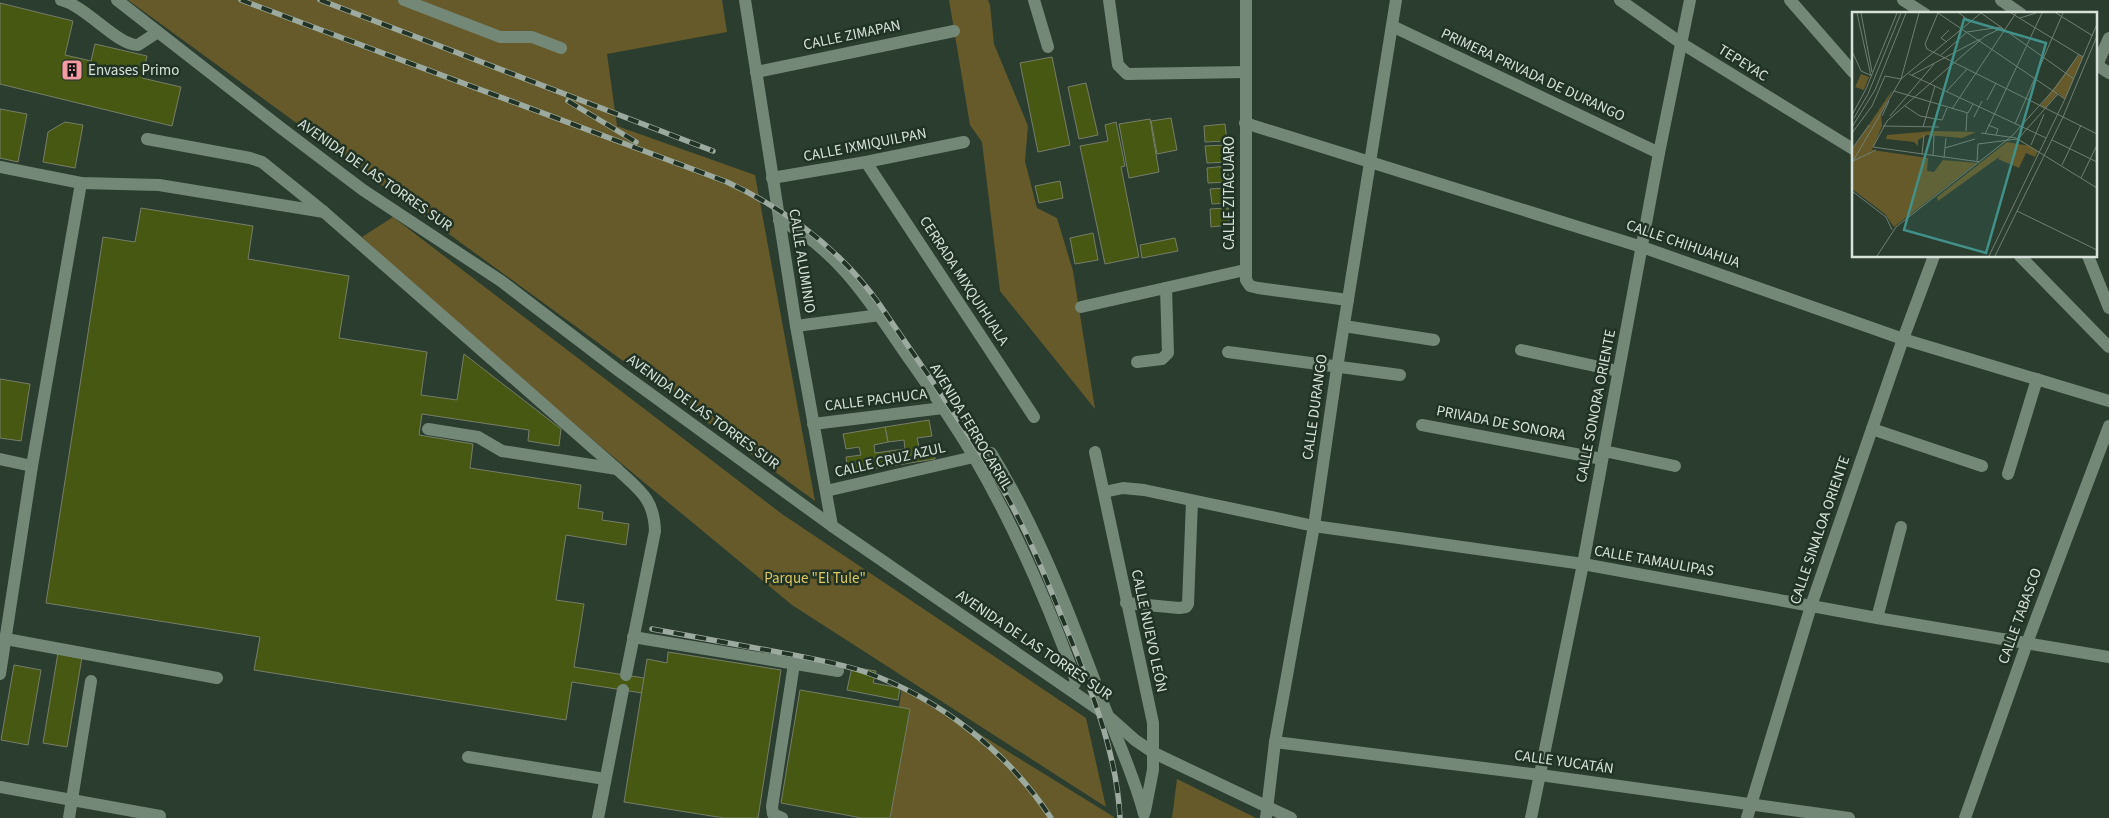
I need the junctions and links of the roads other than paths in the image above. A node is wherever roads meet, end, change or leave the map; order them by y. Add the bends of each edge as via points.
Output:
1 (62, 0) edge
2 (117, 0) edge
3 (404, 0) edge
4 (745, 0) edge
5 (1034, 0) edge
6 (1109, 0) edge
7 (1246, 0) edge
8 (1396, 0) edge
9 (1620, 0) edge
10 (1690, 0) edge
11 (1790, 0) edge
12 (1903, 0) edge
13 (2001, 0) edge
14 (2016, 9) edge
15 (1922, 12) edge
16 (1392, 26) junction
17 (954, 30) dead end
18 (158, 32) junction
19 (2109, 38) edge
20 (1681, 43) junction
21 (1048, 47) dead end
22 (560, 48) dead end
23 (2096, 65) edge
24 (1852, 71) edge
25 (756, 72) junction
26 (1246, 72) junction
27 (2109, 73) edge
28 (1245, 123) junction
29 (147, 139) dead end
30 (964, 142) dead end
31 (1852, 148) edge
32 (1659, 153) junction
33 (866, 162) junction
34 (1369, 163) junction
35 (0, 167) edge
36 (772, 178) junction
37 (81, 183) junction
38 (324, 212) junction
39 (779, 220) junction
40 (1642, 247) junction
41 (1933, 258) edge
42 (2022, 258) edge
43 (2089, 258) edge
44 (1245, 270) junction
45 (1166, 288) junction
46 (1348, 300) junction
47 (1081, 307) dead end
48 (2109, 308) edge
49 (880, 315) junction
50 (796, 326) junction
51 (1344, 326) junction
52 (1434, 340) dead end
53 (1903, 340) junction
54 (2109, 347) edge
55 (1521, 350) dead end
56 (1228, 352) dead end
57 (1137, 362) dead end
58 (1337, 368) junction
59 (1618, 371) junction
60 (1400, 375) dead end
61 (2037, 379) junction
62 (2109, 400) edge
63 (943, 408) junction
64 (1034, 417) dead end
65 (813, 424) junction
66 (1422, 425) dead end
67 (2109, 426) edge
68 (428, 429) dead end
69 (1872, 429) junction
70 (1095, 452) dead end
71 (991, 453) joint
72 (1603, 455) junction
73 (974, 457) junction
74 (0, 459) edge
75 (32, 466) junction
76 (1674, 466) dead end
77 (1982, 466) dead end
78 (617, 469) junction
79 (2008, 474) dead end
80 (826, 491) junction
81 (1104, 492) junction
82 (1192, 501) junction
83 (832, 526) junction
84 (1314, 526) junction
85 (1901, 527) dead end
86 (1583, 564) junction
87 (1126, 603) junction
88 (1811, 606) junction
89 (1877, 618) junction
90 (633, 637) junction
91 (6, 639) junction
92 (2027, 643) junction
93 (2109, 657) edge
94 (794, 664) junction
95 (838, 671) dead end
96 (0, 674) edge
97 (626, 675) dead end
98 (217, 678) dead end
99 (91, 681) dead end
100 (623, 690) dead end
101 (1071, 690) junction
102 (1108, 716) junction
103 (1275, 742) junction
104 (1154, 753) junction
105 (468, 757) dead end
106 (1540, 775) junction
107 (605, 779) junction
108 (0, 787) edge
109 (72, 800) junction
110 (1751, 805) junction
111 (1267, 812) edge
112 (160, 816) dead end
113 (1146, 817) edge
114 (69, 818) edge
115 (598, 818) edge
116 (782, 818) edge
117 (1291, 818) edge
118 (1531, 818) edge
119 (1747, 818) edge
120 (1849, 818) edge
121 (1965, 818) edge

1 - 18 street via 78,7 128,43 138,44
2 - 18 street, AVENIDA DE LAS TORRES SUR
3 - 22 street via 500,37 532,37
4 - 25 street, CALLE ALUMINIO
5 - 21 street
6 - 26 street via 1118,65 1127,74
7 - 26 street, CALLE ZITACUARO
8 - 16 street, CALLE DURANGO
9 - 20 street, TEPEYAC
10 - 20 street, CALLE SONORA ORIENTE
11 - 24 street
12 - 15 street
13 - 14 street
16 - 32 street, PRIMERA PRIVADA DE DURANGO
16 - 34 street, CALLE DURANGO
17 - 25 street, CALLE ZIMAPAN
18 - 83 street, AVENIDA DE LAS TORRES SUR via 363,190 501,281
19 - 23 street
20 - 31 street, TEPEYAC
20 - 32 street, CALLE SONORA ORIENTE
23 - 27 street
25 - 36 street, CALLE ALUMINIO
26 - 28 street, CALLE ZITACUARO
28 - 34 street, CALLE CHIHUAHUA
28 - 44 street, CALLE ZITACUARO
29 - 38 street via 262,162
30 - 33 street, CALLE IXMIQUILPAN
32 - 40 street, CALLE SONORA ORIENTE
33 - 36 street, CALLE IXMIQUILPAN
33 - 64 street, CERRADA MIXQUIHUALA
34 - 40 street, CALLE CHIHUAHUA
34 - 46 street, CALLE DURANGO
35 - 37 street
36 - 39 street, CALLE ALUMINIO
37 - 38 street via 159,185
37 - 75 street
38 - 78 street
39 - 49 street, AVENIDA FERROCARRIL via 823,250
39 - 50 street, CALLE ALUMINIO
40 - 53 street, CALLE CHIHUAHUA
40 - 59 street, CALLE SONORA ORIENTE
41 - 53 street, CALLE SINALOA ORIENTE
42 - 54 street
43 - 48 street
44 - 45 street
44 - 46 street, CALLE ZITACUARO via 1246,280 1254,288
45 - 47 street
45 - 57 street via 1168,353 1162,359
46 - 51 street, CALLE DURANGO
49 - 50 street
49 - 63 street, AVENIDA FERROCARRIL
50 - 65 street, CALLE ALUMINIO
51 - 52 street
51 - 58 street, CALLE DURANGO
53 - 61 street, CALLE CHIHUAHUA
53 - 69 street, CALLE SINALOA ORIENTE
55 - 59 street
56 - 58 street
58 - 60 street
58 - 84 street, CALLE DURANGO
59 - 72 street, CALLE SONORA ORIENTE
61 - 62 street, CALLE CHIHUAHUA
61 - 79 street
63 - 65 street, CALLE PACHUCA
63 - 73 street, AVENIDA FERROCARRIL
65 - 80 street, CALLE ALUMINIO
66 - 72 street, PRIVADA DE SONORA
67 - 92 street, CALLE TABASCO
68 - 78 street via 478,438 502,451
69 - 77 street
69 - 88 street, CALLE SINALOA ORIENTE
70 - 81 street, CALLE NUEVO LEÓN
71 - 73 street, CALLE CRUZ AZUL
71 - 102 street, AVENIDA FERROCARRIL via 1013,489 1048,563
72 - 76 street, PRIVADA DE SONORA
72 - 86 street, CALLE SONORA ORIENTE
73 - 80 street, CALLE CRUZ AZUL
73 - 101 street, AVENIDA FERROCARRIL via 1003,511 1046,606 1076,680
74 - 75 street
75 - 91 street
78 - 90 street via 648,500 654,518
80 - 83 street, CALLE ALUMINIO
81 - 82 street, CALLE TAMAULIPAS via 1130,489
81 - 87 street, CALLE NUEVO LEÓN
82 - 84 street, CALLE TAMAULIPAS
82 - 87 street via 1188,604 1179,608
83 - 101 street, AVENIDA DE LAS TORRES SUR
84 - 86 street, CALLE TAMAULIPAS
84 - 103 street, CALLE DURANGO
85 - 89 street
86 - 88 street, CALLE TAMAULIPAS
86 - 106 street, CALLE SONORA ORIENTE
87 - 104 street, CALLE NUEVO LEÓN via 1153,723
88 - 89 street, CALLE TAMAULIPAS
88 - 110 street, CALLE SINALOA ORIENTE
89 - 92 street, CALLE TAMAULIPAS
90 - 94 street
90 - 97 street
91 - 96 street
91 - 98 street
92 - 93 street, CALLE TAMAULIPAS
92 - 121 street, CALLE TABASCO
94 - 95 street
94 - 116 street via 772,807 773,814
99 - 109 street
100 - 107 street
101 - 102 street, AVENIDA DE LAS TORRES SUR
102 - 104 street, AVENIDA DE LAS TORRES SUR
102 - 113 street, AVENIDA FERROCARRIL
103 - 106 street, CALLE YUCATÁN
103 - 111 street, CALLE DURANGO
104 - 111 street, AVENIDA DE LAS TORRES SUR
104 - 113 street, CALLE NUEVO LEÓN
105 - 107 street
106 - 110 street, CALLE YUCATÁN
106 - 118 street, CALLE SONORA ORIENTE
107 - 115 street
108 - 109 street
109 - 112 street
109 - 114 street
110 - 119 street, CALLE SINALOA ORIENTE
110 - 120 street, CALLE YUCATÁN
111 - 117 street, AVENIDA DE LAS TORRES SUR

